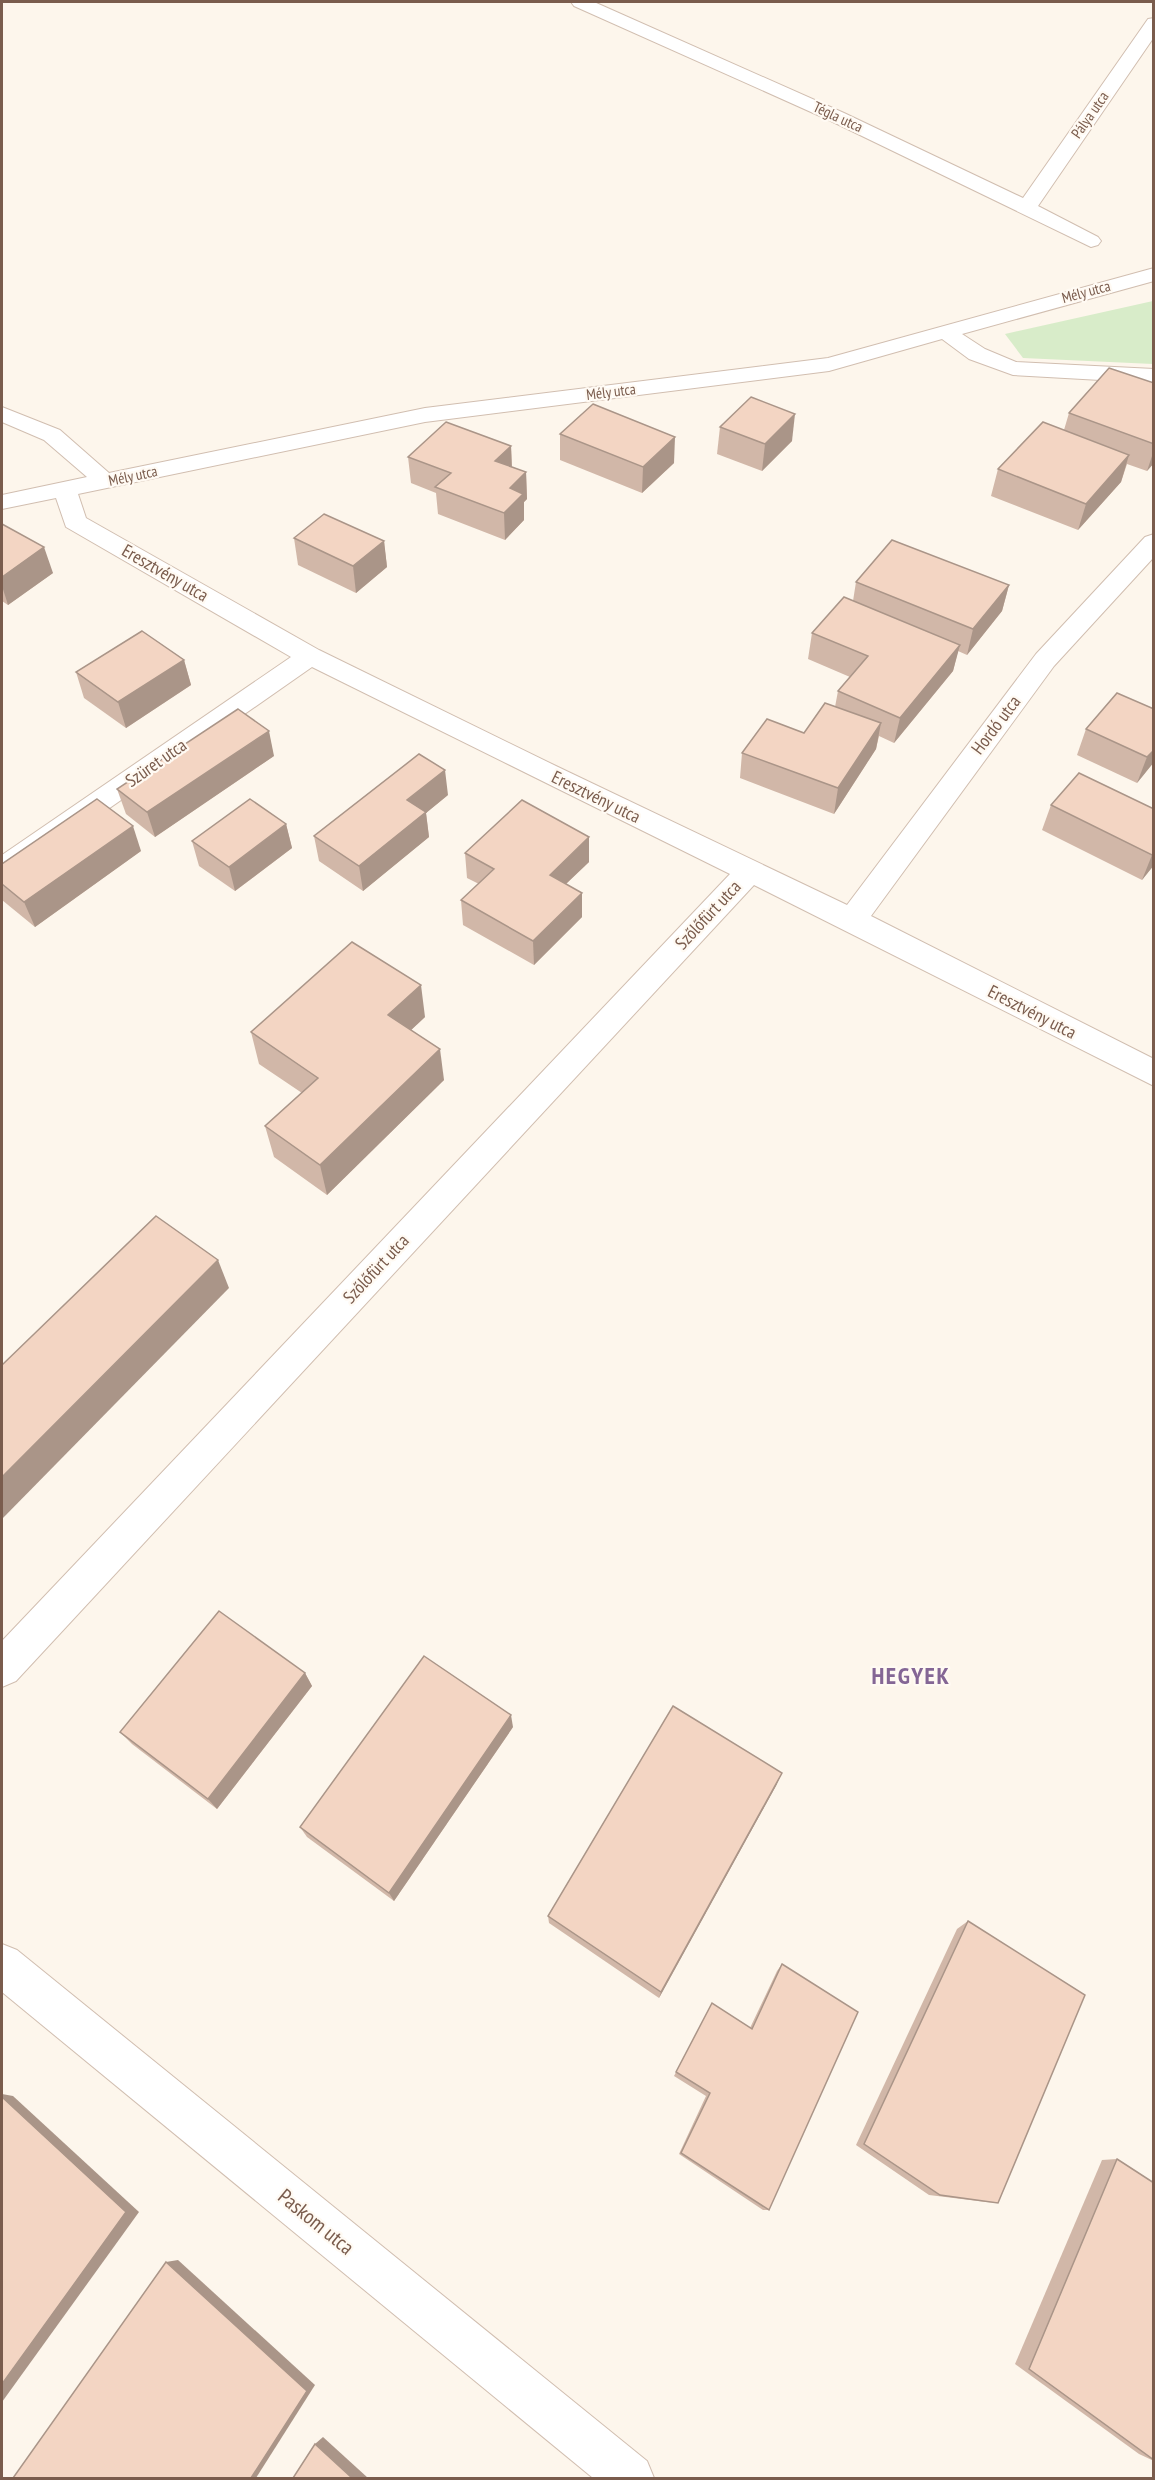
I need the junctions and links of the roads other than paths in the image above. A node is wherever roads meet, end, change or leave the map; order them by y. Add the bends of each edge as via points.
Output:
1 (580, 2) edge
2 (1154, 23) edge
3 (1027, 207) junction
4 (1091, 241) dead end
5 (1154, 274) edge
6 (947, 333) junction
7 (1154, 376) edge
8 (2, 414) edge
9 (106, 482) junction
10 (64, 490) junction
11 (2, 502) edge
12 (1154, 542) edge
13 (310, 656) junction
14 (2, 870) edge
15 (750, 871) junction
16 (852, 920) junction
17 (1154, 1074) edge
18 (2, 1668) edge
19 (2, 1965) edge
20 (630, 2478) edge

1 - 3 street, Tégla utca
2 - 3 street, Pálya utca
3 - 4 street, Tégla utca
5 - 6 street, Mély utca
6 - 7 street via 977,354 1013,368
6 - 9 street, Mély utca via 829,364 425,415
8 - 9 street via 52,435
9 - 10 street, Mély utca
10 - 11 street, Mély utca
10 - 13 street, Eresztvény utca via 75,522
12 - 16 street, Hordó utca via 1045,660
13 - 14 street, Szüret utca
13 - 15 street, Eresztvény utca
15 - 16 street, Eresztvény utca
15 - 18 street, Szőlőfürt utca
16 - 17 street, Eresztvény utca
19 - 20 street, Paskom utca

